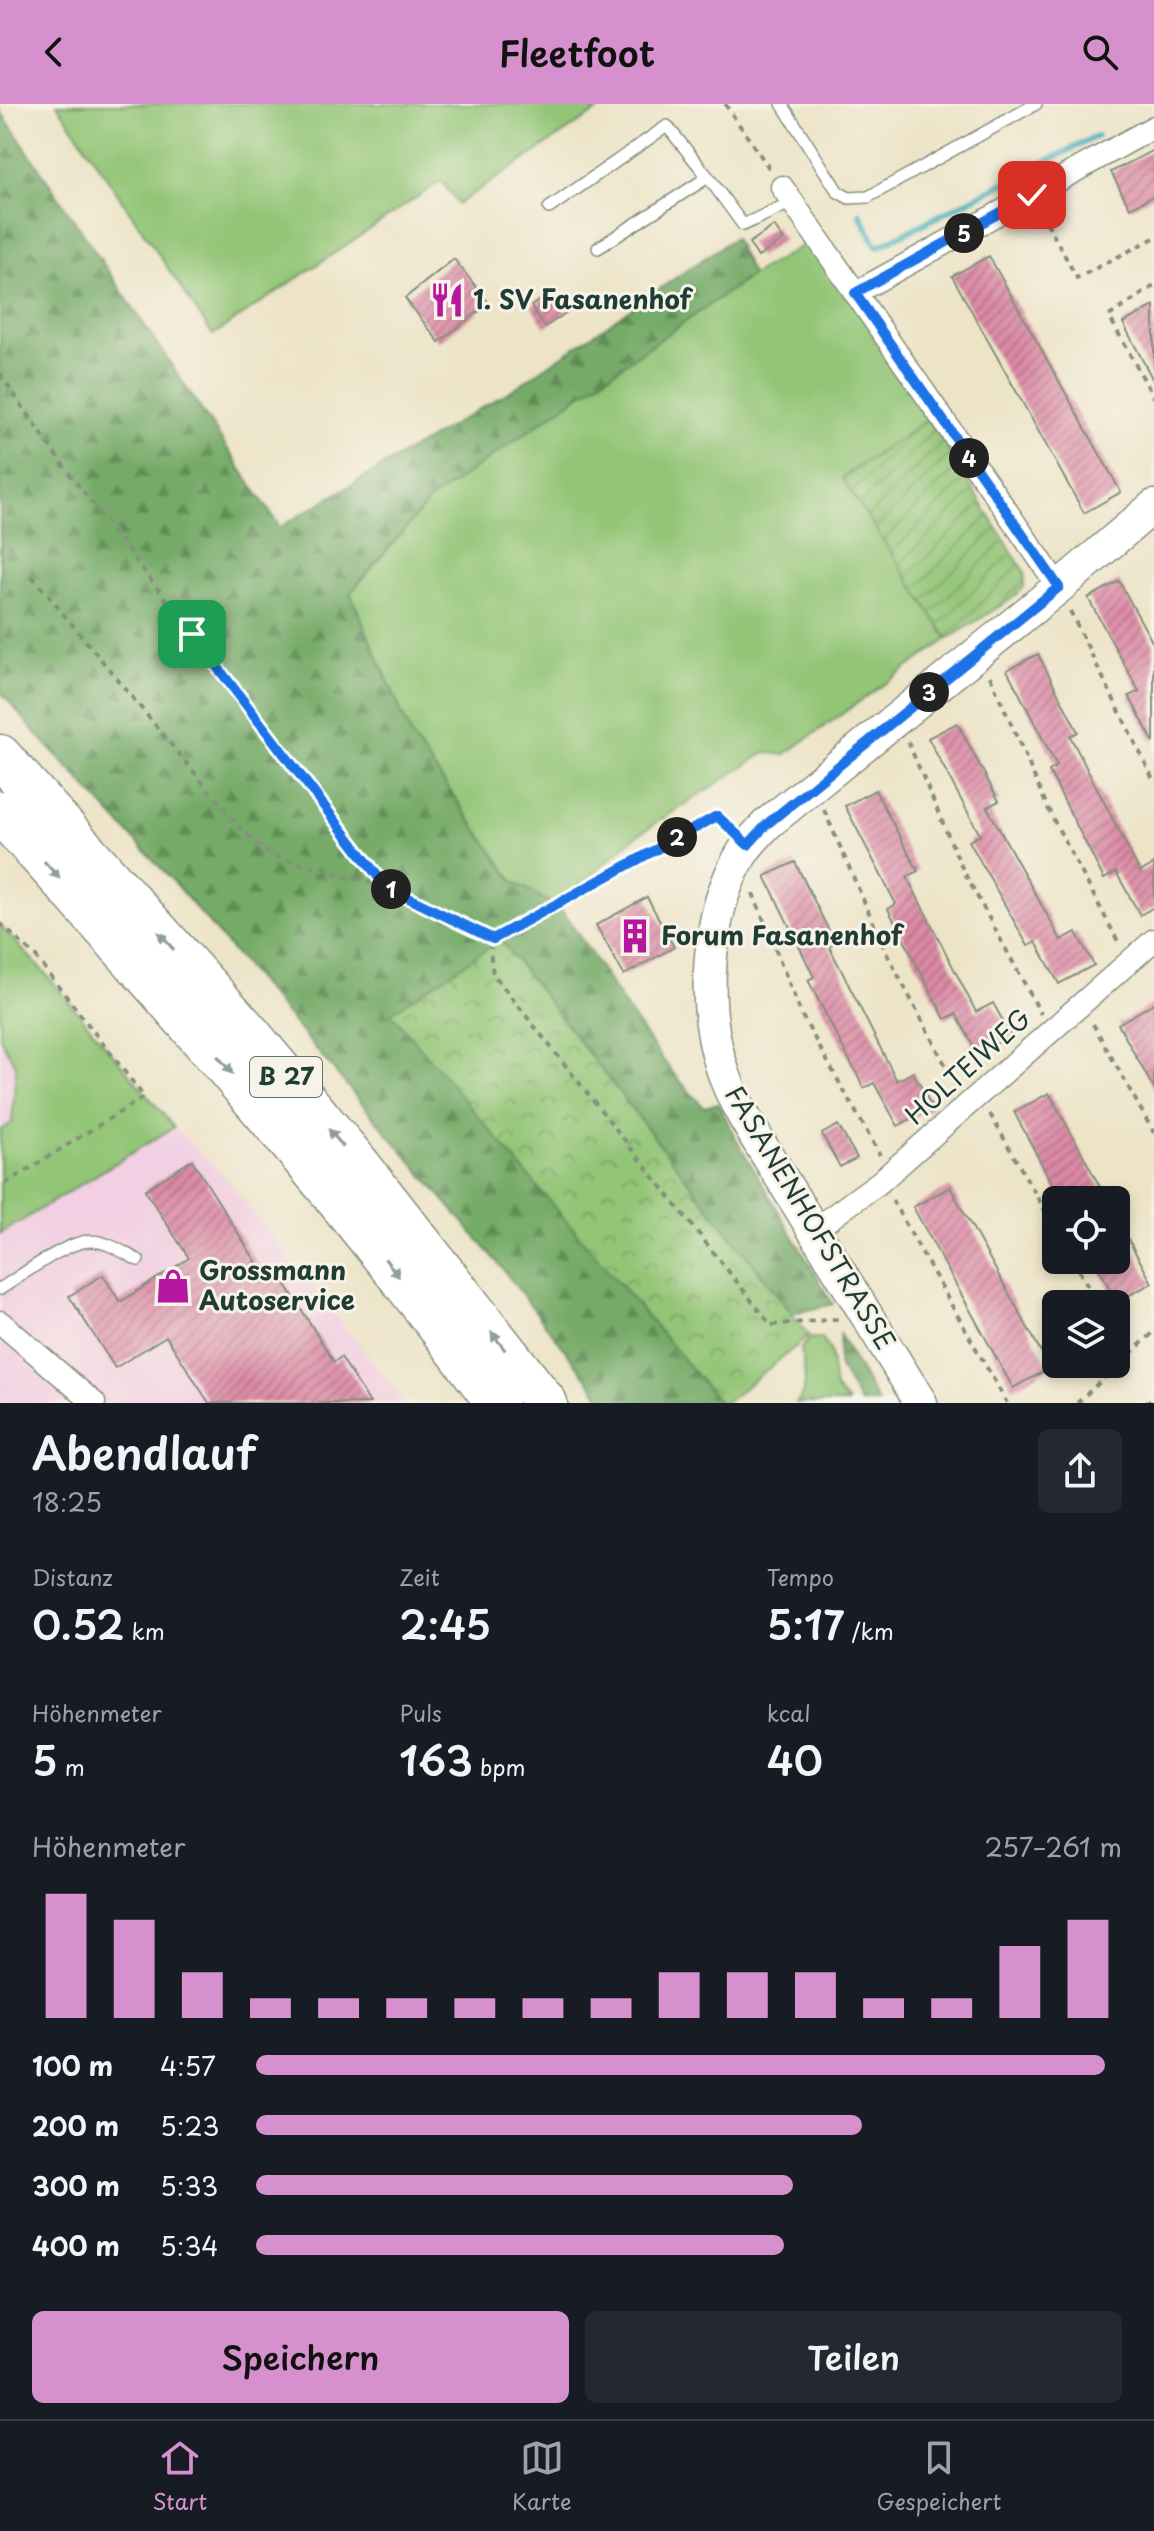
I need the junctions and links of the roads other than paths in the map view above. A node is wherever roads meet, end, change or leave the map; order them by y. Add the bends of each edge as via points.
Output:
1 (782, 104) edge
2 (1036, 104) edge
3 (1154, 127) edge
4 (708, 177) junction
5 (787, 194) joint
6 (549, 208) dead end
7 (598, 248) dead end
8 (855, 293) junction
9 (1152, 511) edge
10 (1059, 587) junction
11 (3, 756) edge
12 (0, 812) edge
13 (1154, 940) edge
14 (814, 1230) junction
15 (138, 1260) dead end
16 (0, 1289) edge
17 (0, 1322) edge
18 (94, 1403) edge
19 (497, 1403) edge
20 (546, 1403) edge
21 (921, 1403) edge

1 - 2 lane via 838,192 849,198 868,197
3 - 8 street
4 - 5 lane via 743,225
4 - 6 lane via 667,126
4 - 7 lane
5 - 8 street
8 - 10 street
9 - 10 street, FASANENHOFSTRASSE
10 - 14 street, FASANENHOFSTRASSE via 767,824 744,851 725,889 710,962 715,1044 736,1102
20 -> 11 highway, B 27 via 248,1032
12 -> 19 highway, B 27 via 264,1111
13 - 14 street, HOLTEIWEG via 886,1177
14 - 21 street, FASANENHOFSTRASSE
15 - 16 lane via 110,1245 71,1244
17 - 18 street

